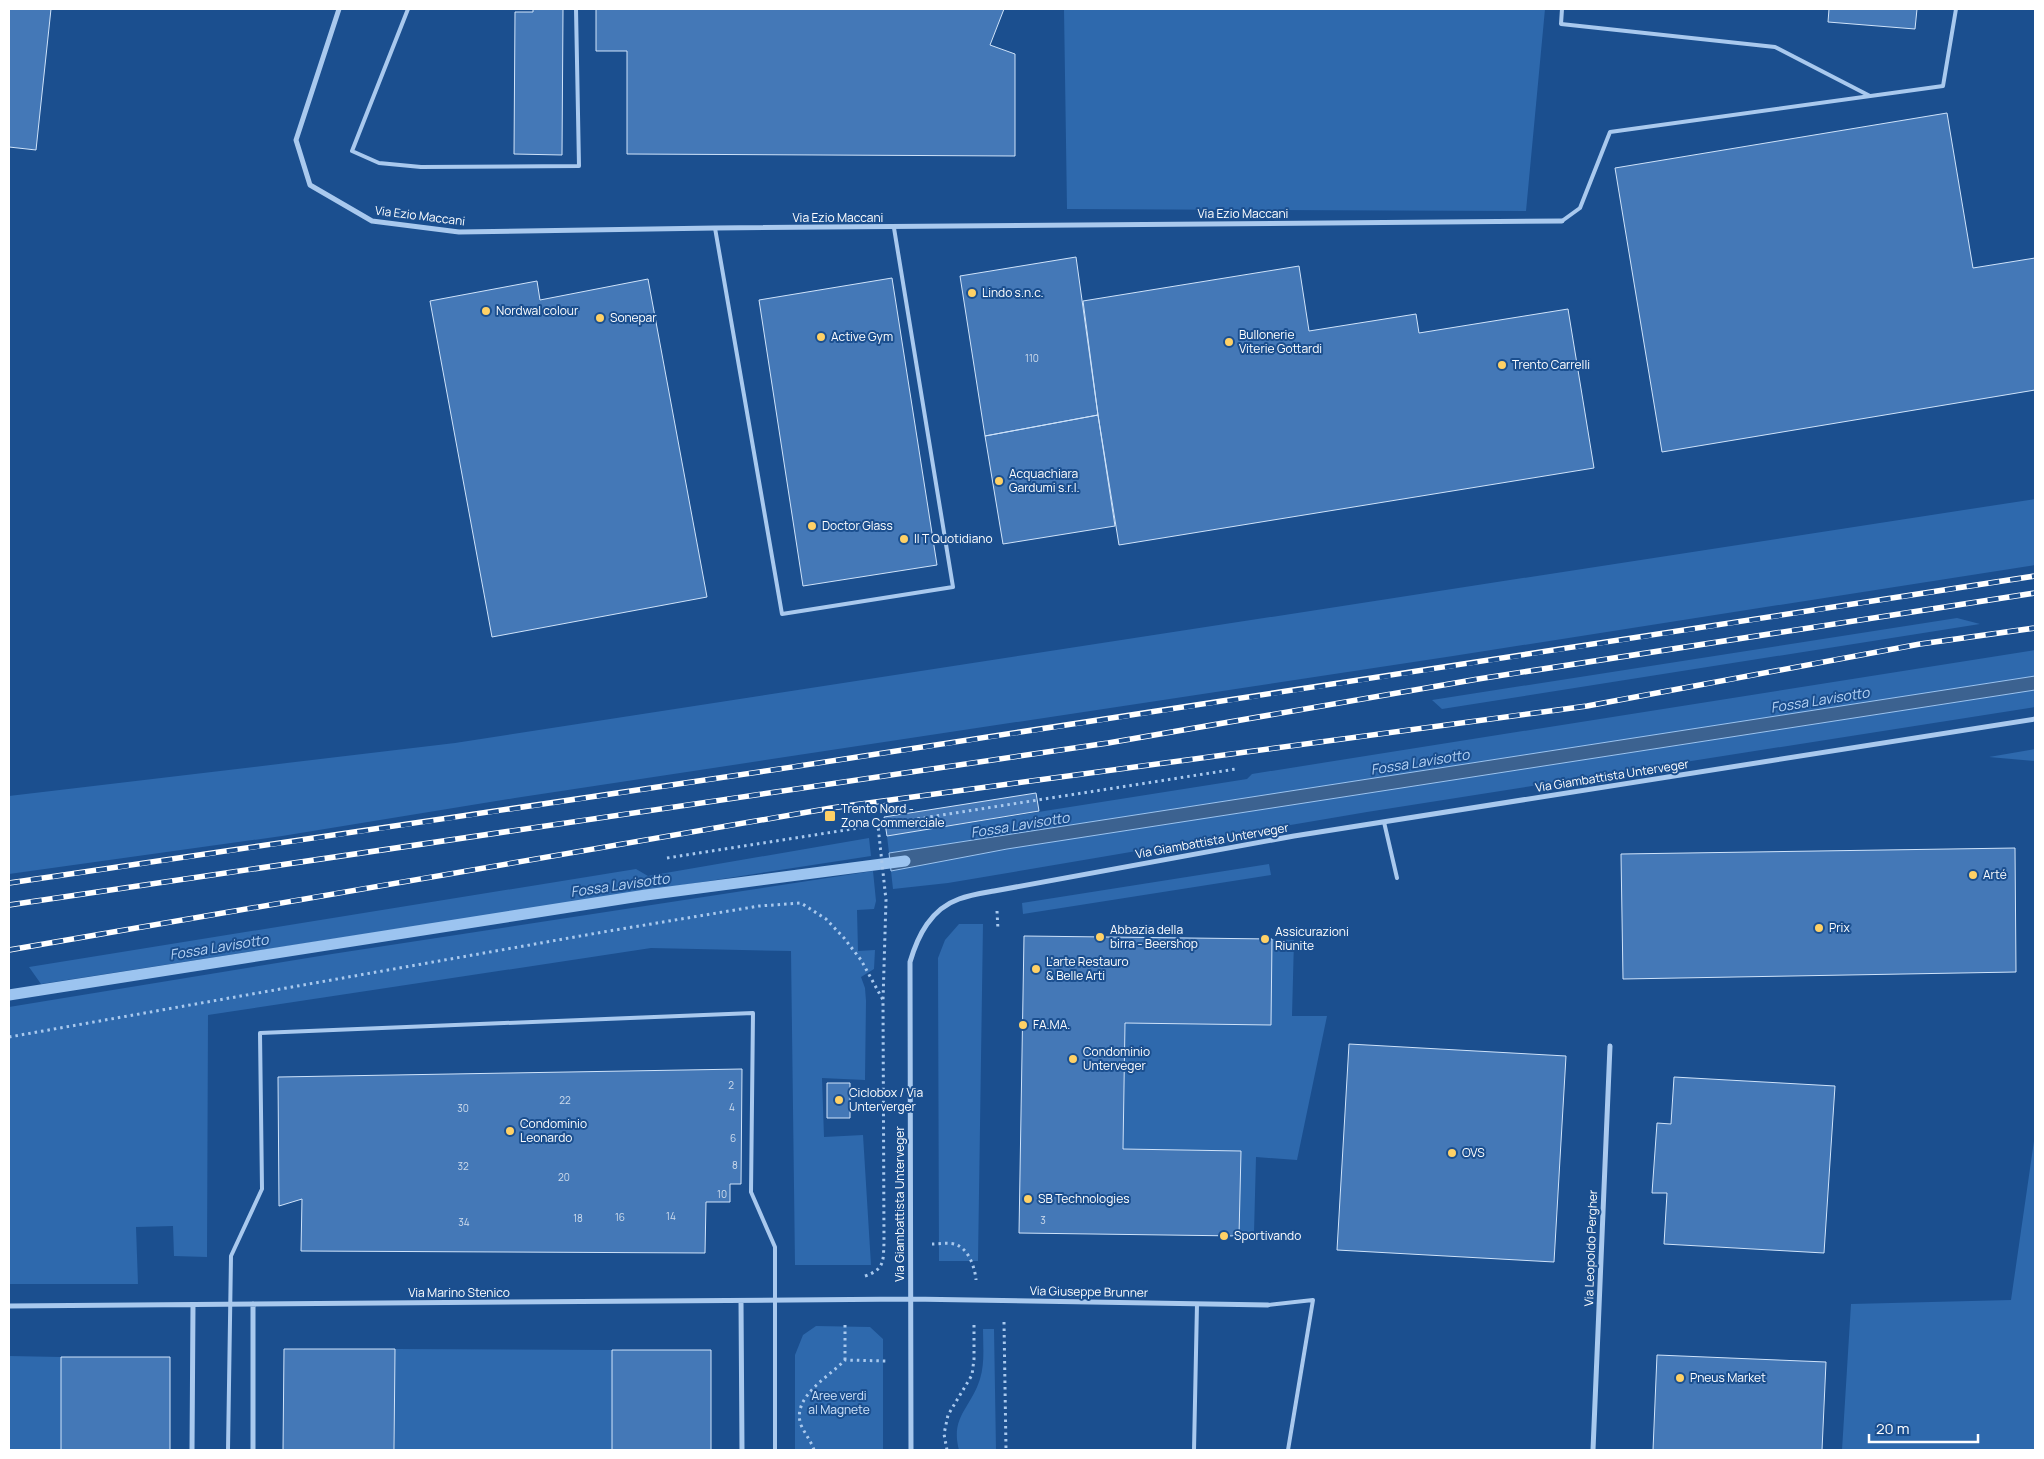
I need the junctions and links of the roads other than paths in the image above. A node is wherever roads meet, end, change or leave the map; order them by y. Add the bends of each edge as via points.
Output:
1 (339, 9) edge
2 (408, 9) edge
3 (576, 9) edge
4 (1562, 9) edge
5 (1956, 9) edge
6 (1870, 96) junction
7 (1562, 221) joint
8 (715, 228) junction
9 (894, 228) junction
10 (2035, 719) edge
11 (1384, 822) junction
12 (1397, 878) dead end
13 (1610, 1046) dead end
14 (910, 1299) junction
15 (741, 1301) junction
16 (775, 1301) junction
17 (230, 1304) junction
18 (253, 1304) junction
19 (1197, 1304) junction
20 (193, 1305) junction
21 (1268, 1305) joint
22 (9, 1306) edge
23 (192, 1450) edge
24 (228, 1450) edge
25 (253, 1450) edge
26 (742, 1450) edge
27 (775, 1450) edge
28 (911, 1450) edge
29 (1194, 1450) edge
30 (1288, 1450) edge
31 (1593, 1450) edge

1 - 8 street, Via Ezio Maccani via 296,140 310,185 372,221 458,232
2 - 3 lane via 352,151 380,163 427,167 579,166
4 - 6 lane via 1561,24 1775,47
5 - 6 lane via 1943,86
6 - 7 lane via 1610,132 1580,208
7 - 9 street, Via Ezio Maccani
8 - 9 street, Via Ezio Maccani
8 - 9 lane via 782,614 952,587
10 - 11 street, Via Giambattista Unterveger
11 - 12 lane
11 - 14 street, Via Giambattista Unterveger via 994,891 958,899 930,920 921,930 910,962
13 - 31 street, Via Leopoldo Pergher
14 - 16 street, Via Marino Stenico
14 - 19 street, Via Giuseppe Brunner
14 - 28 street, Via Giambattista Unterveger
15 - 16 street, Via Marino Stenico
15 - 18 street, Via Marino Stenico
15 - 26 street
16 - 17 lane via 775,1247 751,1192 753,1013 260,1034 262,1189 231,1256
16 - 27 lane
17 - 18 street, Via Marino Stenico
17 - 20 street, Via Marino Stenico
17 - 24 lane
18 - 25 street
19 - 21 street, Via Giuseppe Brunner
19 - 29 lane
20 - 22 street, Via Marino Stenico
20 - 23 street
21 - 30 lane via 1313,1300

